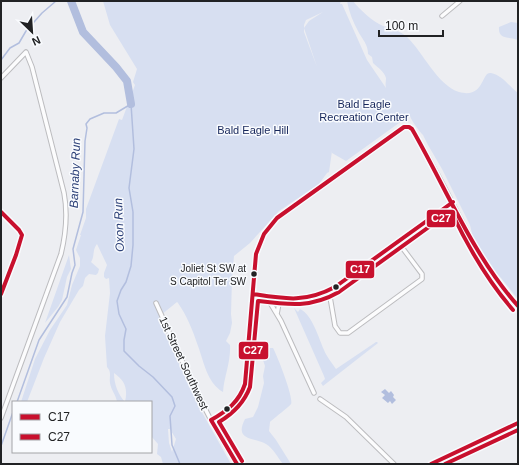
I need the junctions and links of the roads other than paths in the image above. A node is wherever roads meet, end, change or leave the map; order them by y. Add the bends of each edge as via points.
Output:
1 (460, 1) edge
2 (442, 16) dead end
3 (1, 78) edge
4 (453, 202) junction
5 (398, 242) junction
6 (329, 291) junction
7 (253, 294) junction
8 (266, 296) junction
9 (280, 298) junction
10 (156, 303) dead end
11 (518, 306) edge
12 (277, 314) junction
13 (314, 392) dead end
14 (320, 399) dead end
15 (1, 418) edge
16 (211, 420) junction
17 (518, 423) edge
18 (237, 464) edge
19 (394, 464) edge
20 (431, 464) edge

1 - 2 street
3 - 15 street via 26,52 67,207 61,254
4 - 5 street
4 - 7 street via 412,129 404,127 272,223 259,245 254,265
4 - 11 street via 484,262 500,286
5 - 6 street
5 - 6 street via 422,274 422,279 348,333 340,333 335,327
6 - 9 street via 309,298
7 - 8 street
7 - 16 street via 244,387 232,406
8 - 9 street
8 - 12 street
9 - 12 street
10 - 16 street, 1st Street Southwest
12 - 13 street
14 - 19 street via 346,418
16 - 18 street, 1st Street Southwest
17 - 20 street

